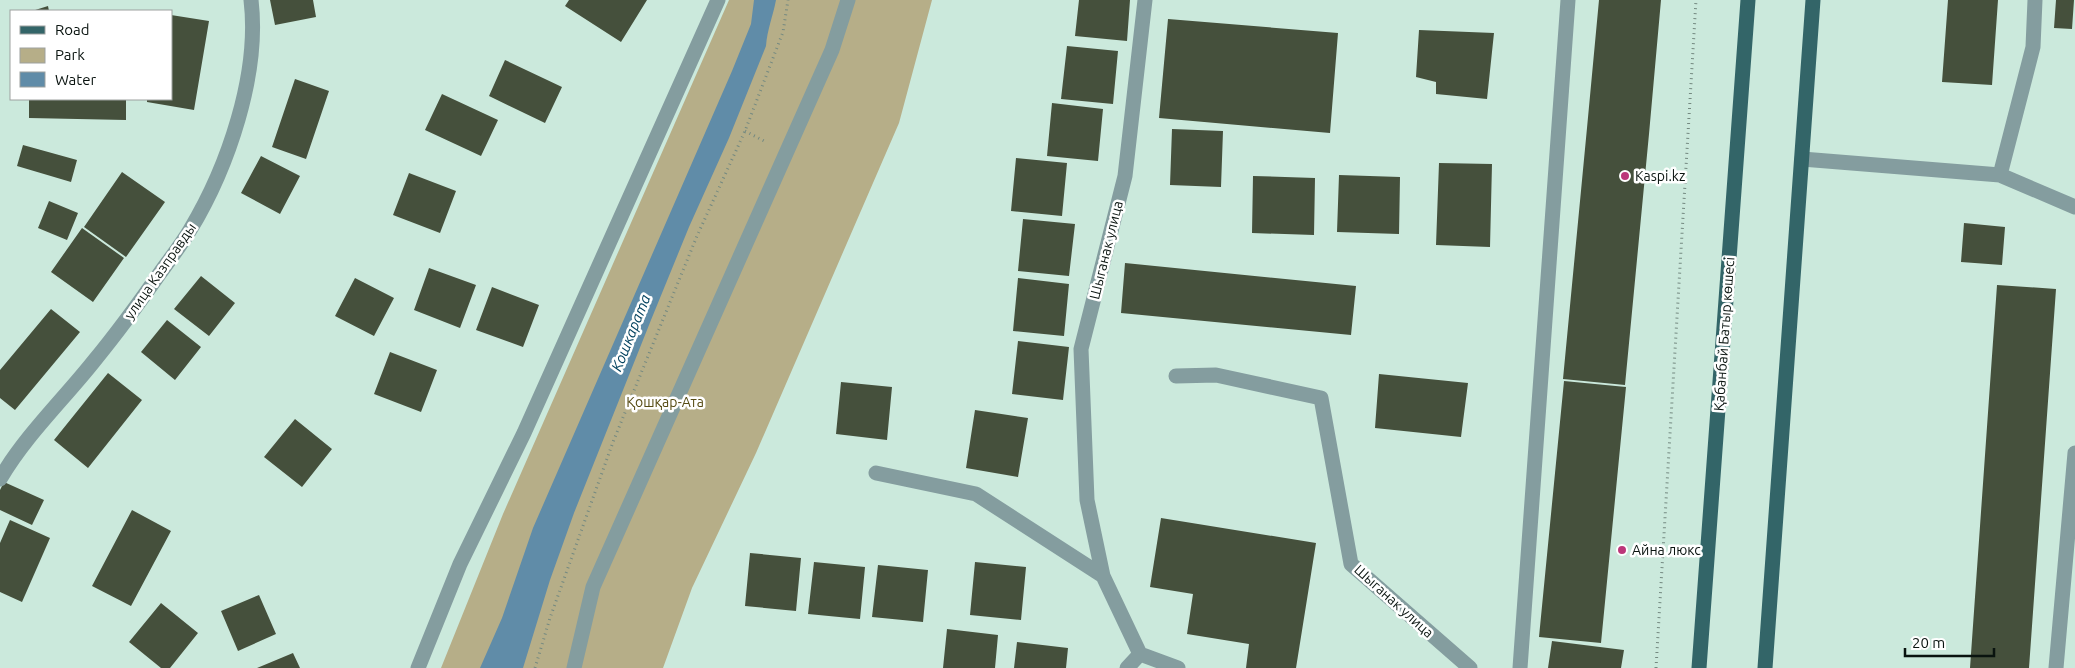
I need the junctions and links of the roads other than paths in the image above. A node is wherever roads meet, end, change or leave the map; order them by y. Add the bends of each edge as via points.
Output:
1 (251, 0) edge
2 (718, 0) edge
3 (848, 0) edge
4 (1146, 0) edge
5 (1568, 0) edge
6 (1748, 0) edge
7 (1813, 0) edge
8 (2036, 0) edge
9 (1802, 159) junction
10 (2000, 175) junction
11 (2075, 207) edge
12 (1176, 376) dead end
13 (2075, 453) edge
14 (6, 455) edge
15 (876, 473) dead end
16 (0, 479) edge
17 (1103, 576) junction
18 (2069, 593) edge
19 (1140, 654) junction
20 (418, 668) edge
21 (574, 668) edge
22 (1127, 668) edge
23 (1178, 668) edge
24 (1470, 668) edge
25 (1520, 668) edge
26 (1700, 668) edge
27 (1765, 668) edge
28 (2056, 668) edge

1 - 14 street, улица Казправды via 250,62 242,102 221,169 190,231 95,361
2 - 20 street via 528,424 460,564
3 - 21 street via 832,50 593,587
4 - 17 street, Шыганак улица via 1125,176 1081,349 1087,500
5 - 25 street
6 - 26 main road, Қабанбай Батыр көшесі
7 - 9 main road
8 - 10 street via 2033,47
9 - 10 street
9 - 27 main road
10 - 11 street
12 - 24 street, Шыганак улица via 1216,375 1321,398 1351,564
13 - 18 street
14 - 16 street, улица Казправды
15 - 17 street via 976,494
17 - 19 street, Шыганак улица
18 - 28 street
19 - 22 street
19 - 23 street

